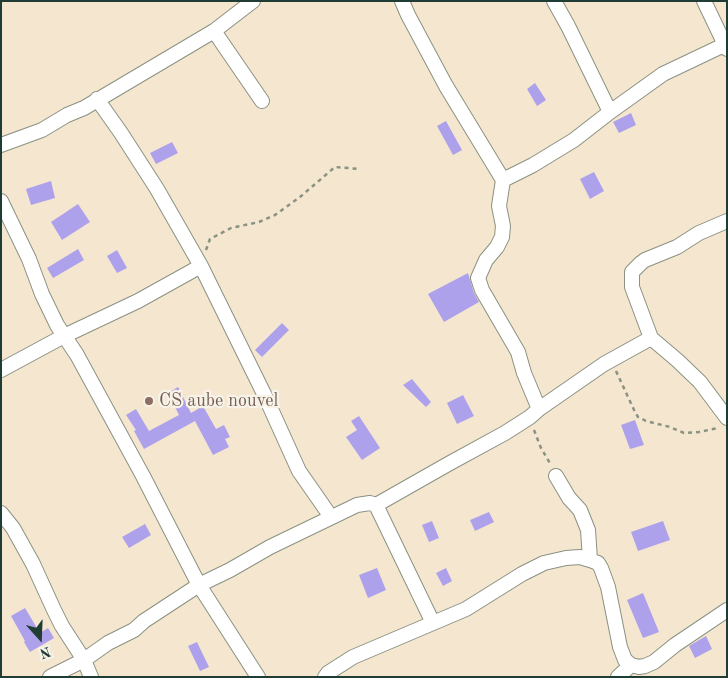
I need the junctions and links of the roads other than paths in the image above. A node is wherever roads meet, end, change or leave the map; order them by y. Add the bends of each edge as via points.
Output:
1 (252, 1) edge
2 (402, 1) edge
3 (554, 1) edge
4 (704, 1) edge
5 (214, 31) junction
6 (725, 47) edge
7 (98, 99) junction
8 (262, 101) dead end
9 (610, 112) junction
10 (1, 146) edge
11 (503, 180) junction
12 (1, 201) edge
13 (727, 221) edge
14 (201, 266) junction
15 (64, 336) junction
16 (651, 338) junction
17 (1, 370) edge
18 (535, 413) junction
19 (725, 422) edge
20 (556, 476) road end
21 (376, 505) junction
22 (1, 513) edge
23 (332, 517) junction
24 (590, 560) junction
25 (199, 585) junction
26 (727, 610) edge
27 (433, 623) junction
28 (84, 660) junction
29 (631, 665) junction
30 (50, 677) edge
31 (91, 677) edge
32 (258, 677) edge
33 (325, 677) edge
34 (618, 677) edge

1 - 5 street
2 - 11 street via 446,86
3 - 9 street
4 - 6 street
5 - 7 street
5 - 8 street
6 - 9 street via 663,74
7 - 10 street via 42,130
7 - 14 street via 157,189
9 - 11 street via 574,140
11 - 18 street via 499,206 502,237 478,278 518,352
12 - 15 street
13 - 16 street via 645,260 632,272 632,287
14 - 15 street via 138,301
14 - 23 street via 299,471
15 - 17 street
15 - 25 street via 138,467
16 - 18 street via 604,364
16 - 19 street via 700,382
18 - 21 street
20 - 24 street via 580,510 588,530
21 - 23 street via 357,505
21 - 27 street
22 - 28 street via 34,564 58,618
23 - 25 street
24 - 27 street via 580,557 544,563 466,609
24 - 29 street via 598,563 602,571 620,648
25 - 28 street
25 - 32 street
26 - 29 street via 654,662 639,667
27 - 33 street via 353,657
28 - 30 street
28 - 31 street
29 - 34 street

